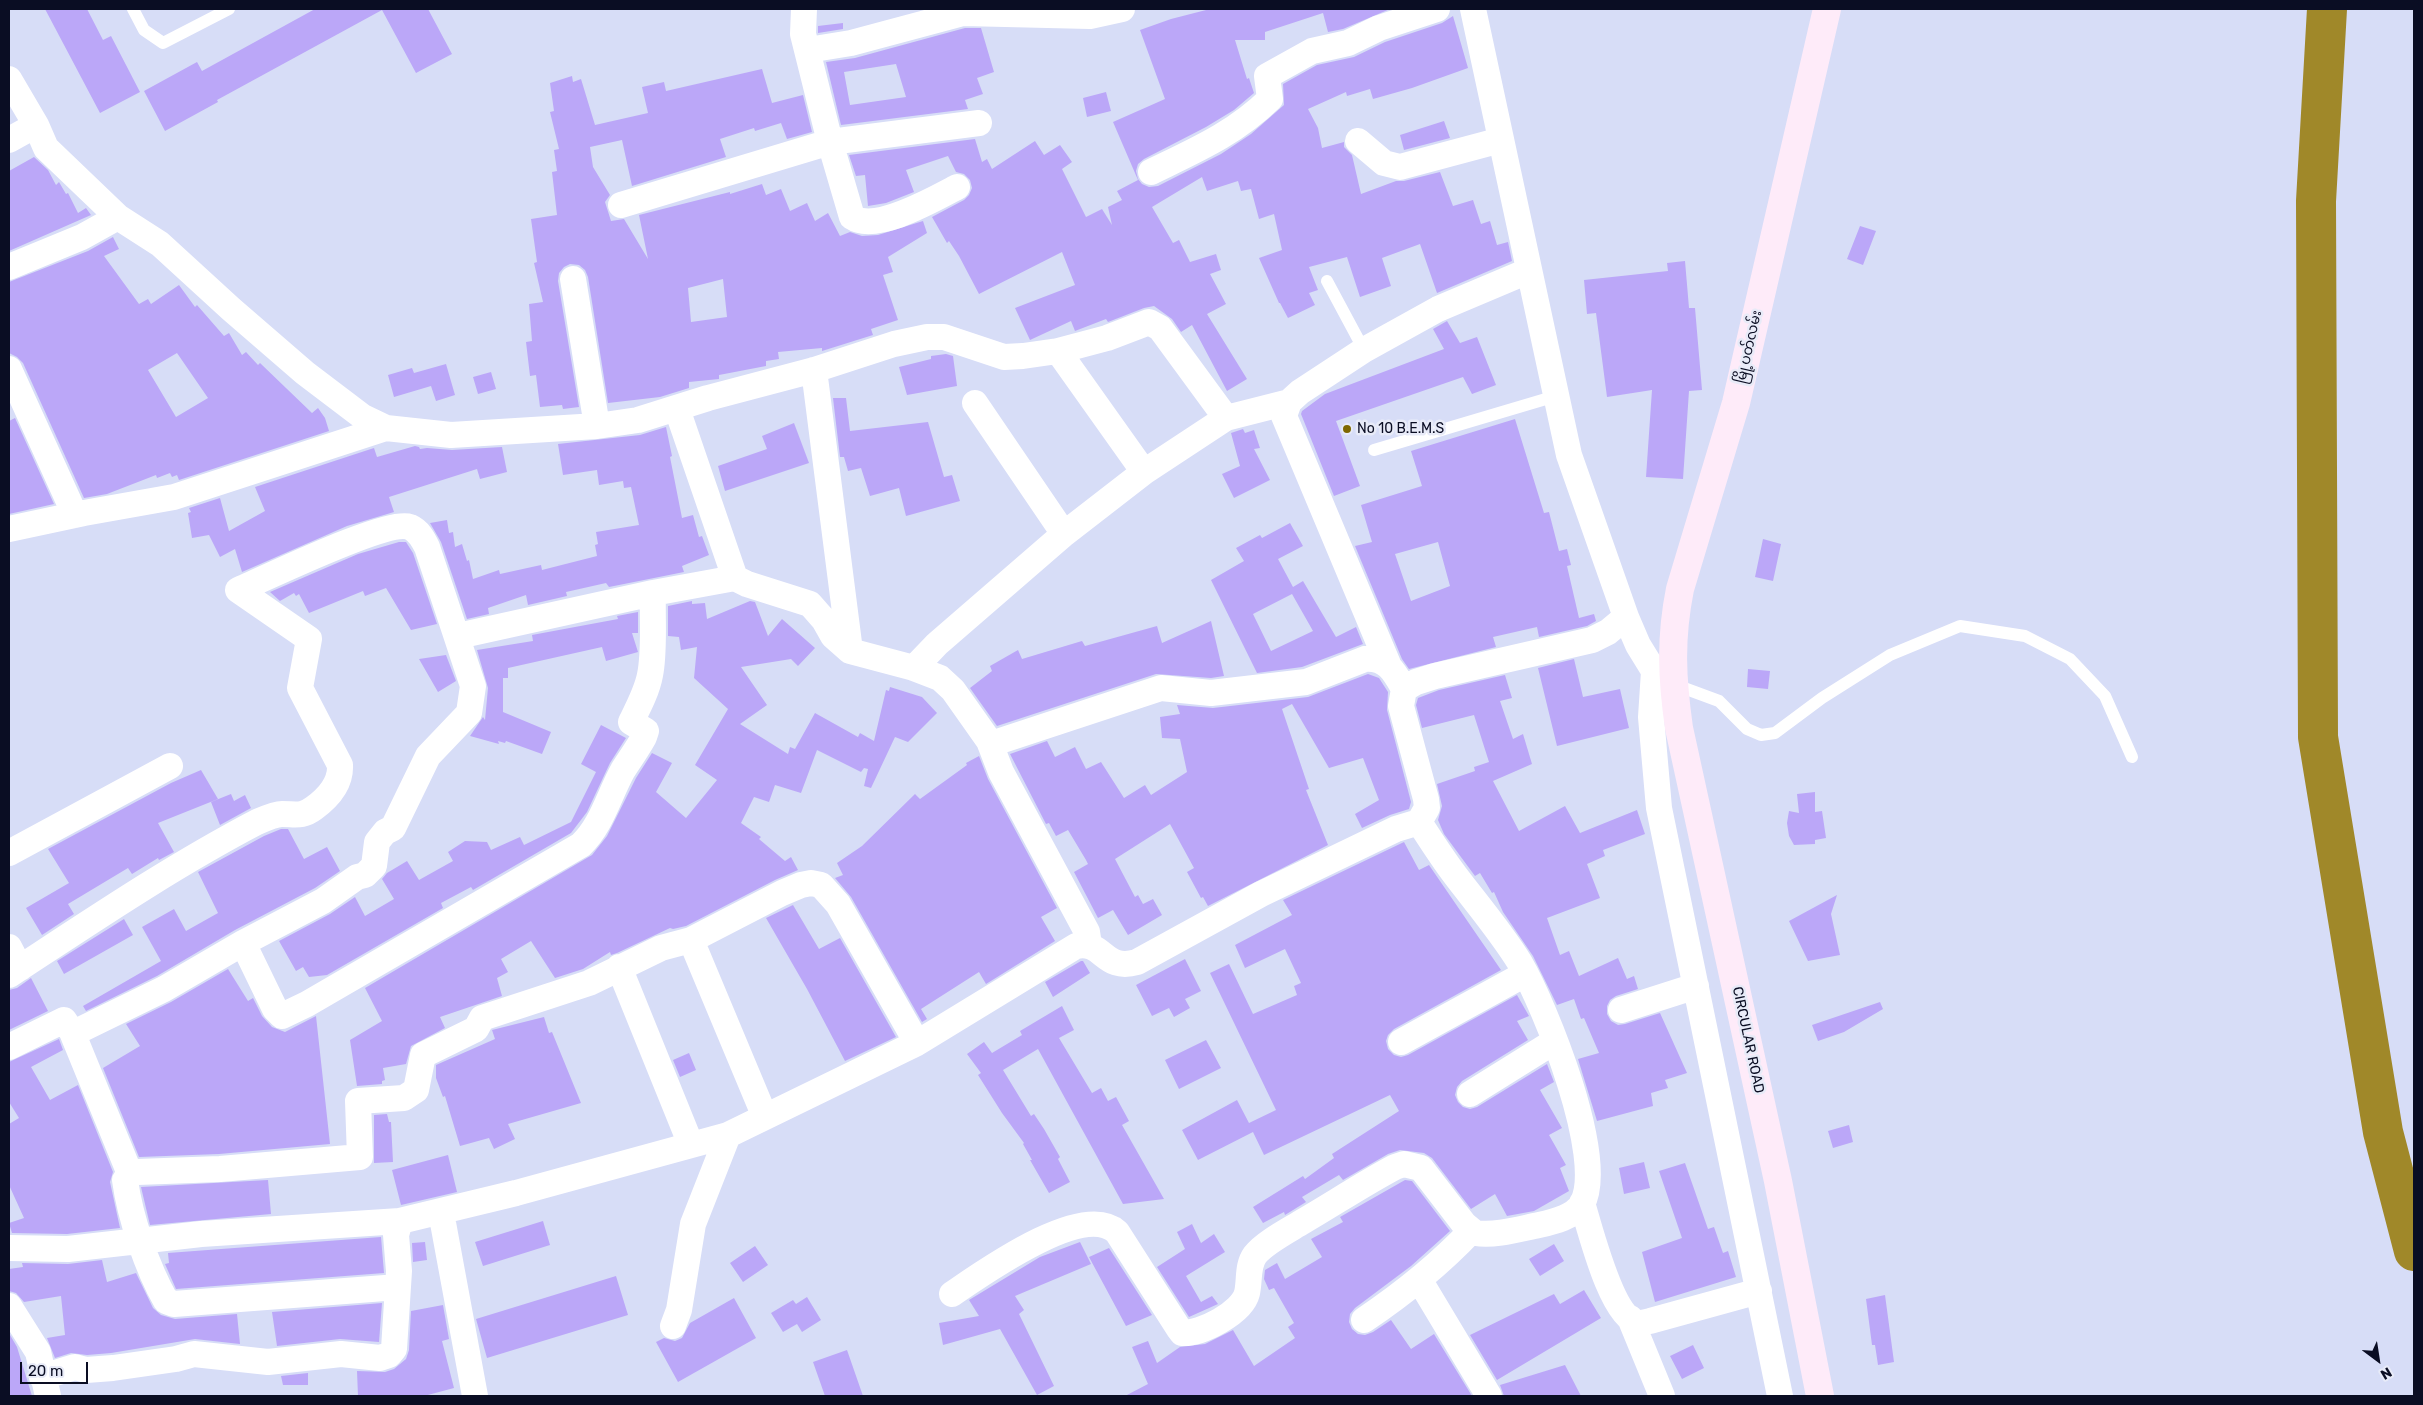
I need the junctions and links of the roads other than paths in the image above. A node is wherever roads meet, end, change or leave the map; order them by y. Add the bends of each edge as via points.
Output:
1 (133, 9) edge
2 (229, 9) edge
3 (804, 9) edge
4 (1122, 9) edge
5 (1437, 9) edge
6 (1473, 9) edge
7 (1827, 9) edge
8 (1040, 12) edge
9 (808, 50) junction
10 (9, 78) edge
11 (979, 123) dead end
12 (36, 124) junction
13 (9, 140) edge
14 (1501, 140) junction
15 (1358, 141) dead end
16 (830, 142) junction
17 (1151, 172) dead end
18 (956, 187) dead end
19 (621, 205) dead end
20 (118, 217) junction
21 (9, 267) edge
22 (1528, 271) junction
23 (573, 279) dead end
24 (1327, 281) dead end
25 (1364, 350) junction
26 (1058, 351) junction
27 (9, 369) edge
28 (814, 370) junction
29 (1556, 396) junction
30 (1289, 402) junction
31 (975, 403) dead end
32 (677, 408) junction
33 (1226, 418) junction
34 (597, 426) junction
35 (386, 428) junction
36 (1374, 450) dead end
37 (1144, 472) junction
38 (75, 515) junction
39 (9, 529) edge
40 (1064, 534) junction
41 (735, 578) junction
42 (653, 593) junction
43 (1626, 618) junction
44 (458, 636) junction
45 (850, 650) junction
46 (1388, 664) junction
47 (914, 668) junction
48 (1664, 677) junction
49 (1404, 689) junction
50 (990, 741) junction
51 (2132, 757) dead end
52 (170, 766) dead end
53 (1418, 822) junction
54 (9, 853) edge
55 (691, 940) junction
56 (243, 943) junction
57 (1089, 945) junction
58 (13, 963) edge
59 (620, 968) junction
60 (1525, 974) junction
61 (1696, 986) junction
62 (1621, 1010) dead end
63 (72, 1032) junction
64 (1555, 1041) junction
65 (1401, 1042) dead end
66 (917, 1043) junction
67 (9, 1047) edge
68 (1470, 1094) dead end
69 (765, 1117) junction
70 (728, 1135) junction
71 (691, 1145) junction
72 (130, 1174) junction
73 (1582, 1203) junction
74 (441, 1212) junction
75 (400, 1221) junction
76 (1471, 1230) junction
77 (141, 1241) junction
78 (9, 1248) edge
79 (1420, 1281) junction
80 (398, 1287) junction
81 (1759, 1291) junction
82 (952, 1294) dead end
83 (9, 1306) edge
84 (1630, 1318) junction
85 (1364, 1320) dead end
86 (673, 1326) dead end
87 (16, 1331) edge
88 (45, 1386) edge
89 (475, 1396) edge
90 (1489, 1396) edge
91 (1662, 1396) edge
92 (1780, 1396) edge
93 (1820, 1396) edge

1 - 2 lane via 144,30 163,43
3 - 9 street via 803,34
4 - 8 street via 1090,16
5 - 17 street via 1293,60 1267,76 1270,99 1259,110 1231,132
6 - 14 street
7 - 48 main road, မြို့ပတ်လမ်း via 1736,402 1680,589
8 - 9 street via 963,13 851,43
9 - 16 street
10 - 12 street
11 - 16 street
12 - 13 street
12 - 20 street via 46,148
14 - 15 street via 1400,167 1384,163
14 - 22 street
16 - 18 street via 852,217 857,221 906,214
16 - 19 street
20 - 21 street via 82,238
20 - 35 street via 160,244 305,373 363,417
22 - 25 street via 1438,309
22 - 29 street
23 - 34 street
24 - 25 lane
25 - 30 street
26 - 28 street via 1004,357 944,337 927,337 894,344
26 - 33 street via 1149,322 1160,328
26 - 37 street
27 - 38 street
28 - 32 street
28 - 45 street
29 - 36 lane
29 - 43 street via 1569,456
30 - 33 street
30 - 46 street via 1284,416
31 - 40 street
32 - 34 street via 638,420
32 - 41 street
33 - 37 street
34 - 35 street via 451,435
35 - 38 street via 174,498
37 - 40 street
38 - 39 street
40 - 47 street via 937,644
41 - 42 street
41 - 45 street via 810,604 833,636
42 - 44 street
42 - 56 street via 650,676 631,722 646,731 590,837 581,845 282,1016
43 - 48 street via 1638,645
43 - 49 street via 1592,640 1434,676
44 - 56 street via 473,686 469,713 428,756 393,828 377,842 374,866 323,901
44 - 58 street via 427,547 420,534 411,527 395,527 354,540 238,590 309,639 300,688 340,765 341,775 330,794 304,814 292,817 282,814 251,826
45 - 47 street
46 - 49 street
46 - 50 street via 1373,658 1365,659 1306,682 1222,692 1162,688 1006,740
47 - 50 street via 948,684
48 - 51 lane via 1719,701 1747,729 1761,735 1775,733 1822,698 1890,655 1960,626 2016,634 2070,659 2106,696
48 - 61 street via 1651,717 1659,808
48 - 93 main road, CIRCULAR ROAD via 1679,728 1774,1162
49 - 53 street via 1401,706 1427,808
50 - 57 street via 1001,772 1087,932
52 - 54 street
53 - 57 street via 1396,829 1261,894 1137,962 1116,964
53 - 60 street via 1493,924
55 - 59 street via 660,948
55 - 66 street via 782,893 812,883 820,885 838,904
55 - 69 street
56 - 63 street via 164,989
57 - 66 street via 1076,946
59 - 71 street
59 - 72 street via 589,983 482,1018 476,1029 423,1055 416,1090 404,1098 358,1101 360,1157
60 - 64 street
60 - 65 street
61 - 62 street
61 - 81 street
63 - 67 street via 64,1020
63 - 72 street
64 - 68 street
64 - 73 street via 1580,1113 1586,1166 1586,1193
66 - 69 street
69 - 70 street
70 - 71 street
70 - 86 street via 693,1224 679,1310
71 - 74 street
72 - 77 street via 125,1180 126,1188
73 - 76 street via 1578,1210 1546,1224 1482,1234
73 - 84 street via 1607,1280 1618,1304
74 - 75 street
74 - 89 street
75 - 77 street
75 - 80 street via 396,1235
76 - 79 street
76 - 82 street via 1421,1168 1404,1164 1285,1233 1254,1256 1247,1293 1241,1305 1195,1332 1182,1333 1117,1232 1111,1226 1097,1222 1072,1226 1031,1245
77 - 78 street via 68,1249
77 - 80 street via 158,1287 166,1301 174,1304
79 - 85 street
79 - 90 street
80 - 88 street via 394,1349 380,1358 341,1354 268,1362 194,1354 113,1368 86,1370 75,1367
81 - 84 street via 1643,1322
81 - 92 street
83 - 87 street
84 - 91 street
87 - 88 street via 38,1352

